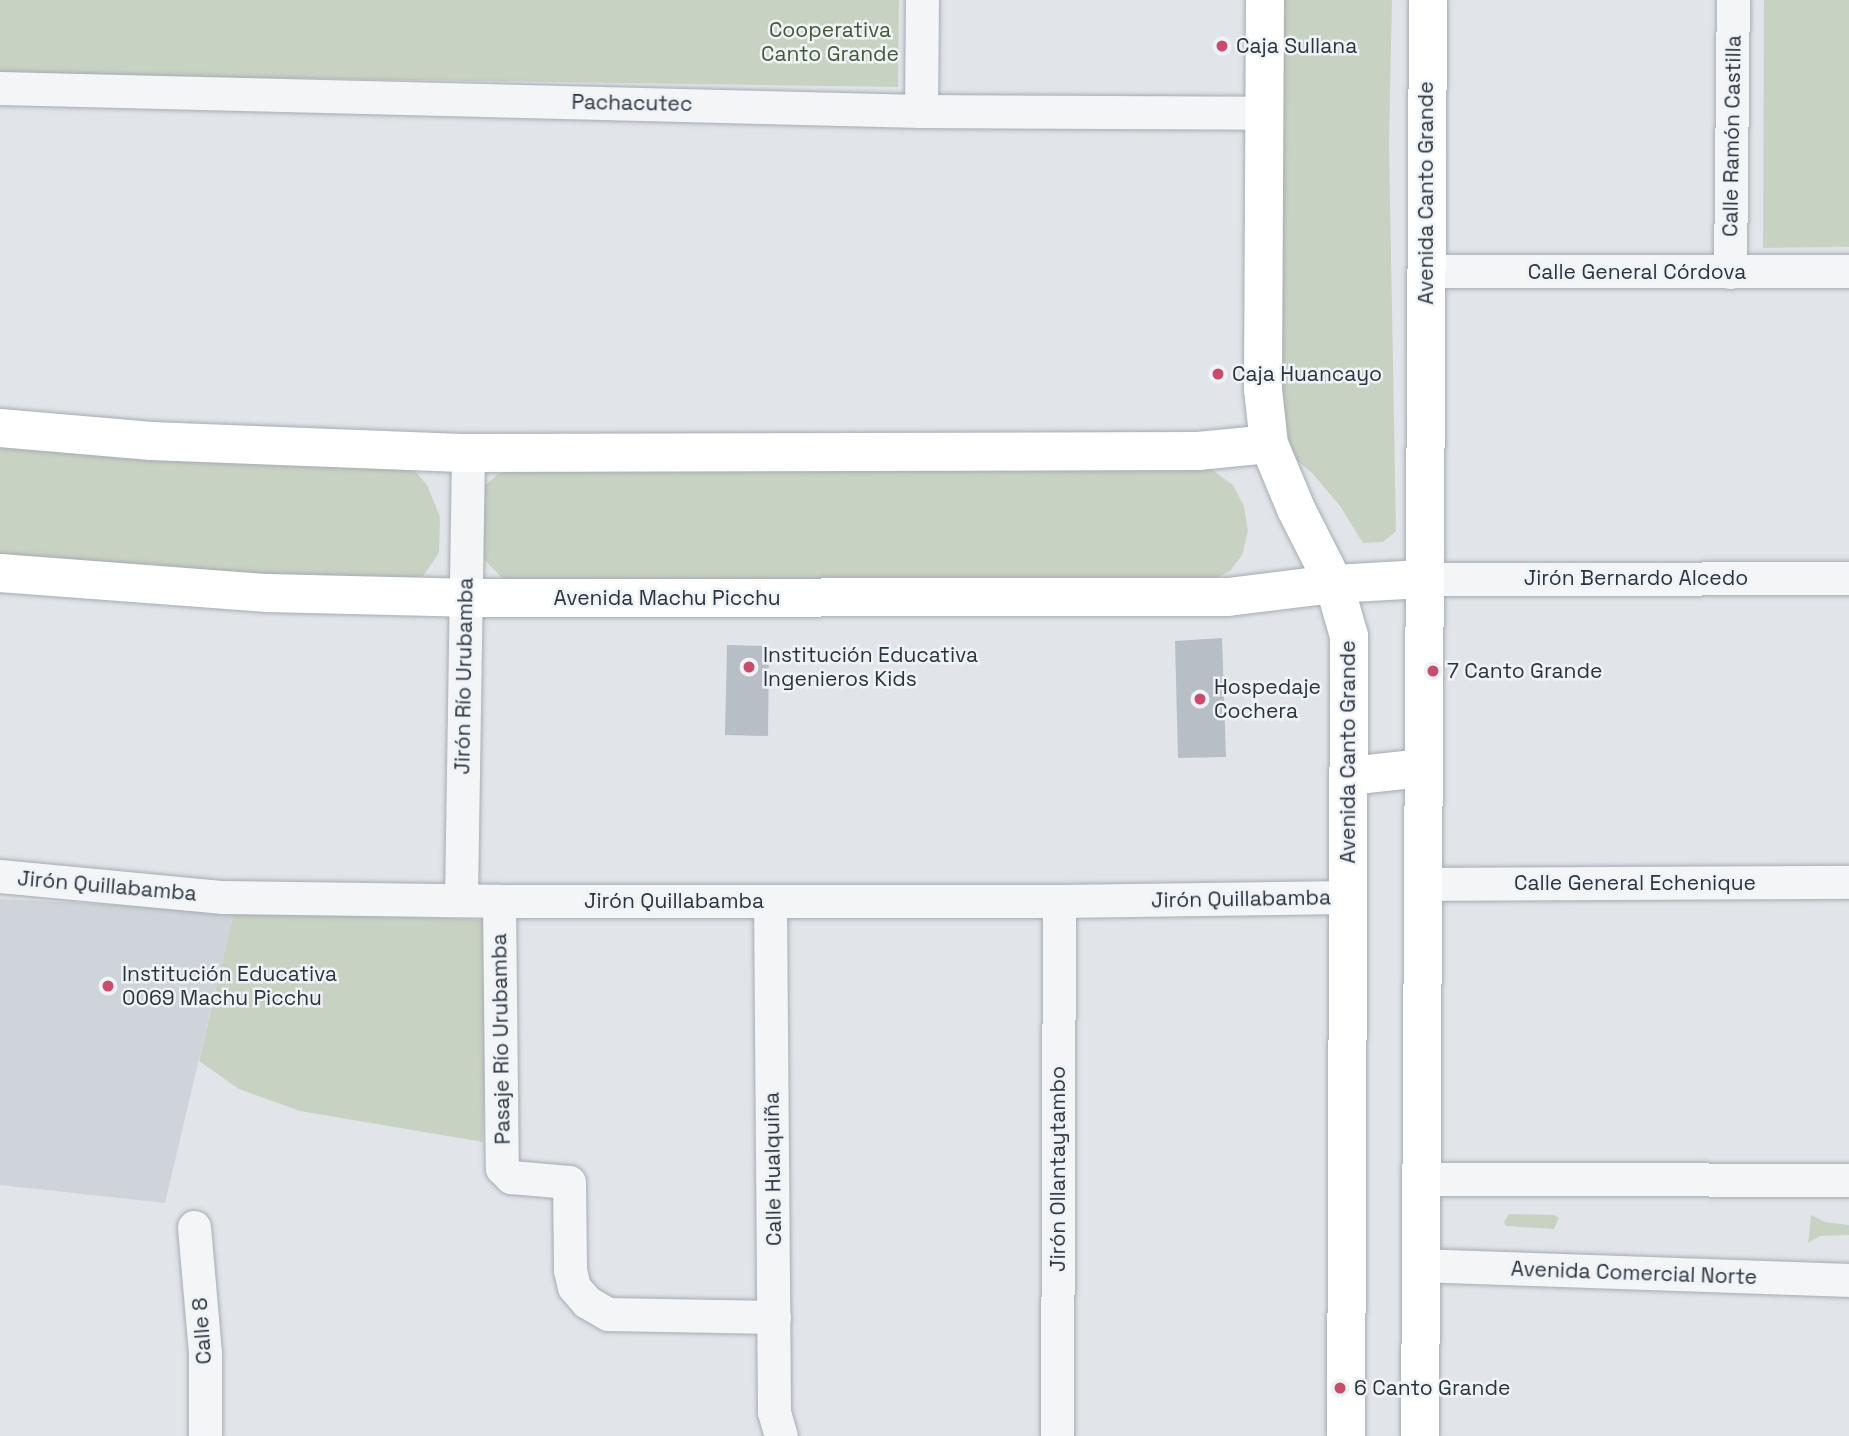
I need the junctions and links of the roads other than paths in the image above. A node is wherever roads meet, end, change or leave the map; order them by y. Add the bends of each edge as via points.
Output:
1 (922, 0) edge
2 (1265, 0) edge
3 (1427, 0) edge
4 (1733, 0) edge
5 (0, 88) edge
6 (921, 110) junction
7 (1264, 113) junction
8 (1426, 271) junction
9 (1849, 271) edge
10 (1730, 272) junction
11 (0, 428) edge
12 (1269, 444) junction
13 (467, 453) junction
14 (0, 573) edge
15 (1849, 578) edge
16 (1423, 579) junction
17 (1334, 584) junction
18 (465, 598) junction
19 (1422, 768) junction
20 (1349, 776) junction
21 (0, 876) edge
22 (1849, 882) edge
23 (1422, 884) junction
24 (1349, 897) junction
25 (461, 899) junction
26 (499, 901) junction
27 (770, 901) junction
28 (1059, 901) junction
29 (1419, 1179) junction
30 (1849, 1180) edge
31 (194, 1227) dead end
32 (1419, 1265) junction
33 (1849, 1280) edge
34 (774, 1317) junction
35 (205, 1436) edge
36 (781, 1436) edge
37 (1057, 1436) edge
38 (1346, 1436) edge
39 (1420, 1436) edge

1 - 6 street
2 - 7 main road, Avenida Canto Grande
3 - 8 main road, Avenida Canto Grande
4 - 10 street, Calle Ramón Castilla
5 - 6 street, Pachacutec
6 - 7 street, Pachacutec
7 - 12 main road, Avenida Canto Grande via 1263,389
8 - 10 street, Calle General Córdova
8 - 16 main road, Avenida Canto Grande
9 - 10 street, Calle General Córdova
11 - 13 main road via 151,441
12 - 13 main road via 1198,452
12 - 17 main road, Avenida Canto Grande
13 - 18 street, Jirón Río Urubamba
14 - 18 main road, Avenida Machu Picchu via 267,593
15 - 16 street, Jirón Bernardo Alcedo
16 - 17 main road, Avenida Machu Picchu
16 - 19 main road, Avenida Canto Grande
17 - 18 main road, Avenida Machu Picchu via 1228,597
17 - 20 main road, Avenida Canto Grande via 1349,636
18 - 25 street, Jirón Río Urubamba
19 - 20 main road
19 - 23 main road, Avenida Canto Grande
20 - 24 main road, Avenida Canto Grande
21 - 25 street, Jirón Quillabamba via 223,897
22 - 23 street, Calle General Echenique
23 - 29 main road, Avenida Canto Grande
24 - 28 street, Jirón Quillabamba
24 - 38 main road, Avenida Canto Grande
25 - 26 street, Jirón Quillabamba
26 - 27 street, Jirón Quillabamba
26 - 34 street, Pasaje Río Urubamba via 502,1168 512,1177 569,1182 574,1287 587,1303 608,1314
27 - 28 street, Jirón Quillabamba
27 - 34 street, Calle Hualquiña
28 - 37 street, Jirón Ollantaytambo
29 - 30 street
29 - 32 main road, Avenida Canto Grande
31 - 35 street, Calle 8 via 205,1353
32 - 33 street, Avenida Comercial Norte
32 - 39 main road, Avenida Canto Grande
34 - 36 street, Calle Hualquiña via 774,1412

